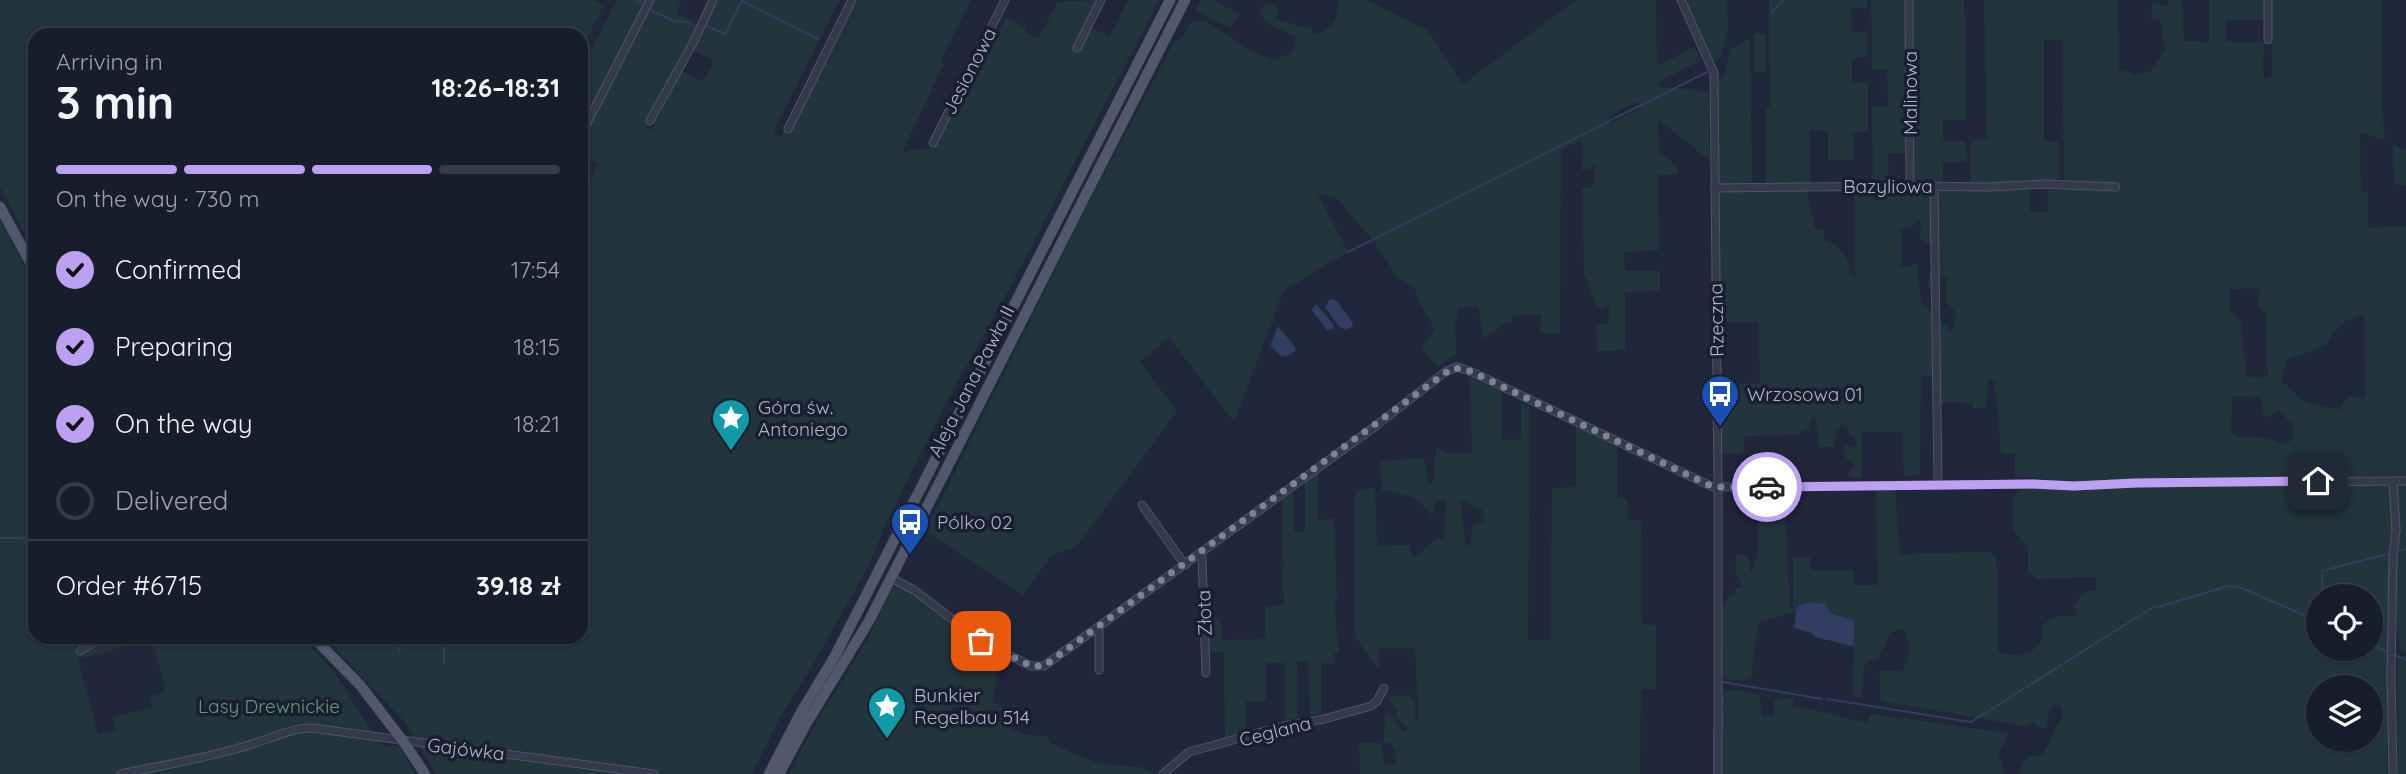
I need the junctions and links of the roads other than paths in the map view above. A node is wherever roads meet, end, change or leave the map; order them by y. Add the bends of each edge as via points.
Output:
1 (650, 0) edge
2 (713, 0) edge
3 (852, 0) edge
4 (1005, 0) edge
5 (1101, 0) edge
6 (1170, 0) edge
7 (1185, 0) edge
8 (1681, 0) edge
9 (1909, 0) edge
10 (2268, 0) edge
11 (2268, 40) dead end
12 (1077, 48) dead end
13 (588, 121) edge
14 (650, 121) dead end
15 (788, 129) dead end
16 (933, 143) dead end
17 (1910, 186) junction
18 (1934, 186) junction
19 (2116, 187) dead end
20 (1715, 188) junction
21 (0, 207) edge
22 (28, 258) edge
23 (2393, 481) junction
24 (2406, 481) edge
25 (1938, 485) junction
26 (1718, 487) junction
27 (1142, 505) dead end
28 (1200, 555) junction
29 (1185, 565) junction
30 (891, 578) junction
31 (1098, 628) junction
32 (91, 644) edge
33 (320, 644) edge
34 (79, 651) dead end
35 (1099, 670) dead end
36 (1206, 673) dead end
37 (1384, 688) dead end
38 (403, 741) junction
39 (772, 772) edge
40 (121, 774) edge
41 (425, 774) edge
42 (654, 774) edge
43 (1163, 774) edge
44 (1718, 774) edge
45 (2393, 774) edge

1 - 13 street
2 - 14 street
3 - 15 street
4 - 16 street, Jesionowa
5 - 12 street
6 - 39 main road, Aleja Jana Pawła II
7 - 30 main road, Aleja Jana Pawła II
8 - 20 street, Rzeczna via 1714,73
9 - 17 street, Malinowa
10 - 11 street
17 - 18 street, Bazyliowa
17 - 20 street, Bazyliowa
18 - 19 street, Bazyliowa
18 - 25 street
20 - 26 street, Rzeczna
21 - 22 main road
23 - 24 street
23 - 25 street
23 - 45 street
25 - 26 street
26 - 28 street via 1457,367
26 - 44 street, Rzeczna
27 - 29 street
28 - 29 street
28 - 36 street, Złota
29 - 31 street
30 - 31 street via 981,641 1031,666 1044,666
30 - 39 main road, Aleja Jana Pawła II via 810,718
31 - 35 street
32 - 34 street
33 - 38 main road via 360,685
37 - 43 street, Ceglana via 1371,706 1189,752
38 - 40 street, Gajówka via 302,728 248,746
38 - 41 main road
38 - 42 street, Gajówka

